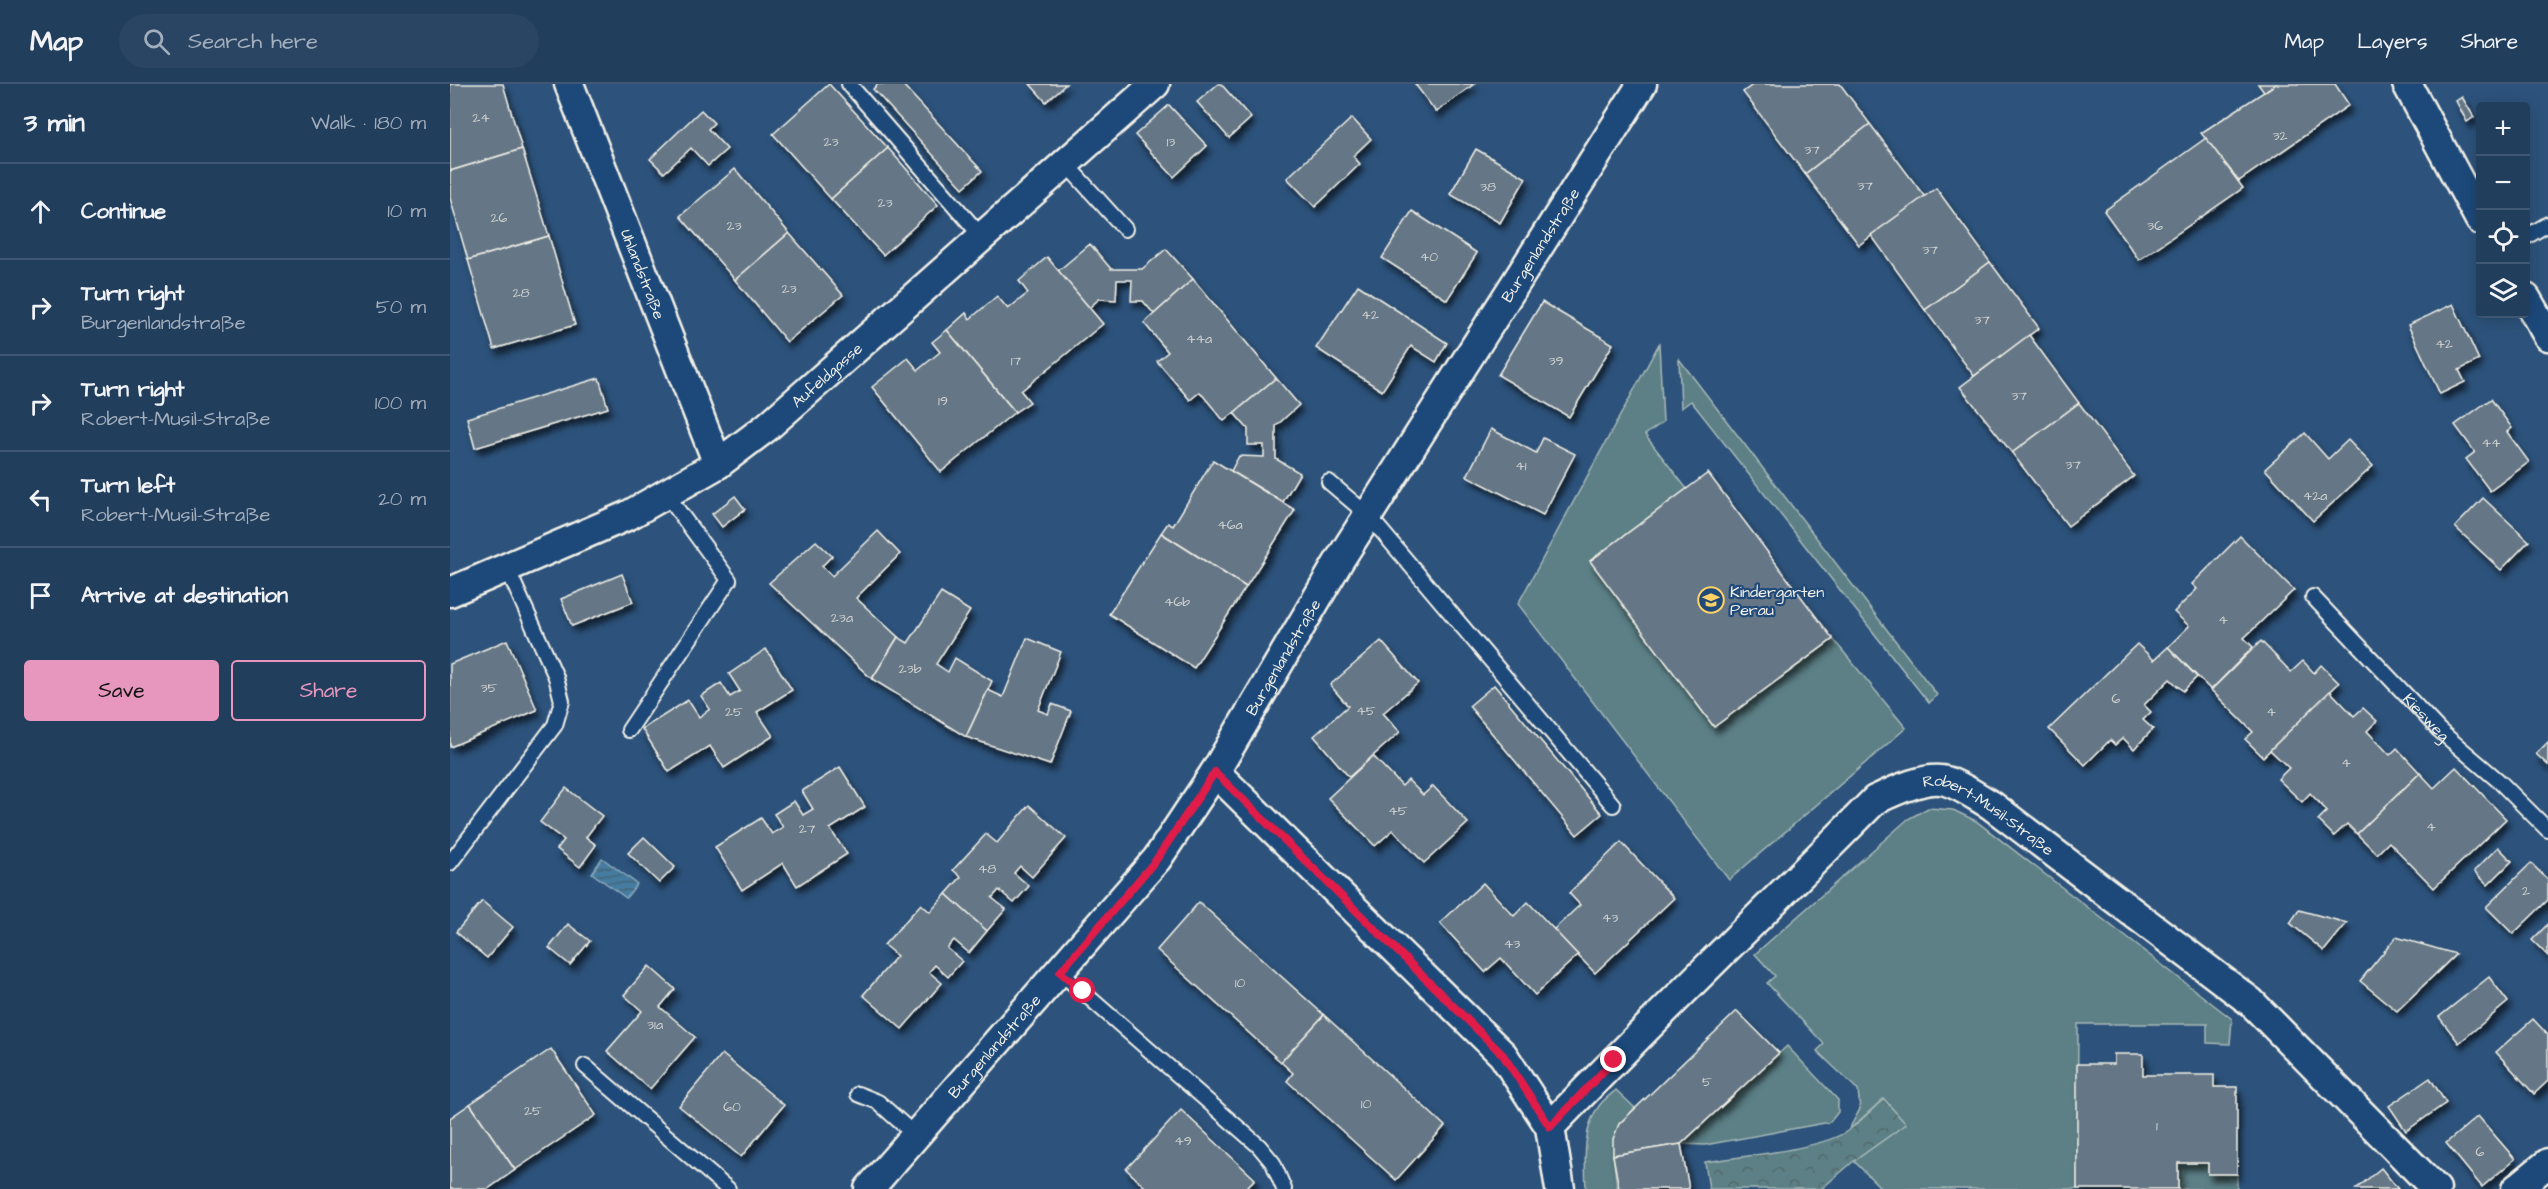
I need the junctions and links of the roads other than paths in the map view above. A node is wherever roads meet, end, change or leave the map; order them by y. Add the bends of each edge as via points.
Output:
1 (569, 84) edge
2 (849, 84) edge
3 (1155, 84) edge
4 (1642, 84) edge
5 (2408, 84) edge
6 (1066, 164) junction
7 (2476, 211) edge
8 (2548, 224) edge
9 (1125, 229) dead end
10 (2530, 235) edge
11 (982, 237) junction
12 (2530, 305) edge
13 (2548, 336) edge
14 (718, 464) junction
15 (1329, 482) dead end
16 (666, 494) junction
17 (1368, 515) junction
18 (507, 568) junction
19 (450, 592) edge
20 (2313, 597) dead end
21 (629, 730) dead end
22 (1215, 772) junction
23 (1613, 805) dead end
24 (2548, 830) edge
25 (450, 864) edge
26 (1060, 972) junction
27 (585, 1066) dead end
28 (858, 1094) dead end
29 (1550, 1127) junction
30 (916, 1136) junction
31 (2548, 1163) edge
32 (728, 1189) edge
33 (869, 1189) edge
34 (1284, 1189) edge
35 (1560, 1189) edge
36 (2436, 1189) edge
37 (2516, 1189) edge

1 - 14 street, Uhlandstraße
2 - 11 lane
3 - 6 street, Aufeldgasse
4 - 17 street, Burgenlandstraße
5 - 7 street
6 - 9 lane
6 - 11 street, Aufeldgasse
8 - 10 lane
11 - 14 street, Aufeldgasse via 767,427
12 - 13 street
14 - 16 street, Aufeldgasse
15 - 17 lane
16 - 18 street, Aufeldgasse via 629,515
16 - 21 lane via 729,580
17 - 22 street, Burgenlandstraße
17 - 23 lane
18 - 19 street, Aufeldgasse
18 - 25 lane via 556,678 562,701 555,725
20 - 24 lane, Kiesweg via 2439,730
22 - 26 street, Burgenlandstraße via 1156,860
22 - 29 street via 1503,1055
26 - 30 street, Burgenlandstraße
26 - 34 lane via 1259,1146 1273,1163
27 - 32 lane
28 - 30 lane via 878,1102
29 - 35 street
29 - 36 street, Robert-Musil-Straße via 1875,800 1905,786 1943,780 1991,805 2251,1002
30 - 33 street, Burgenlandstraße
31 - 37 street

